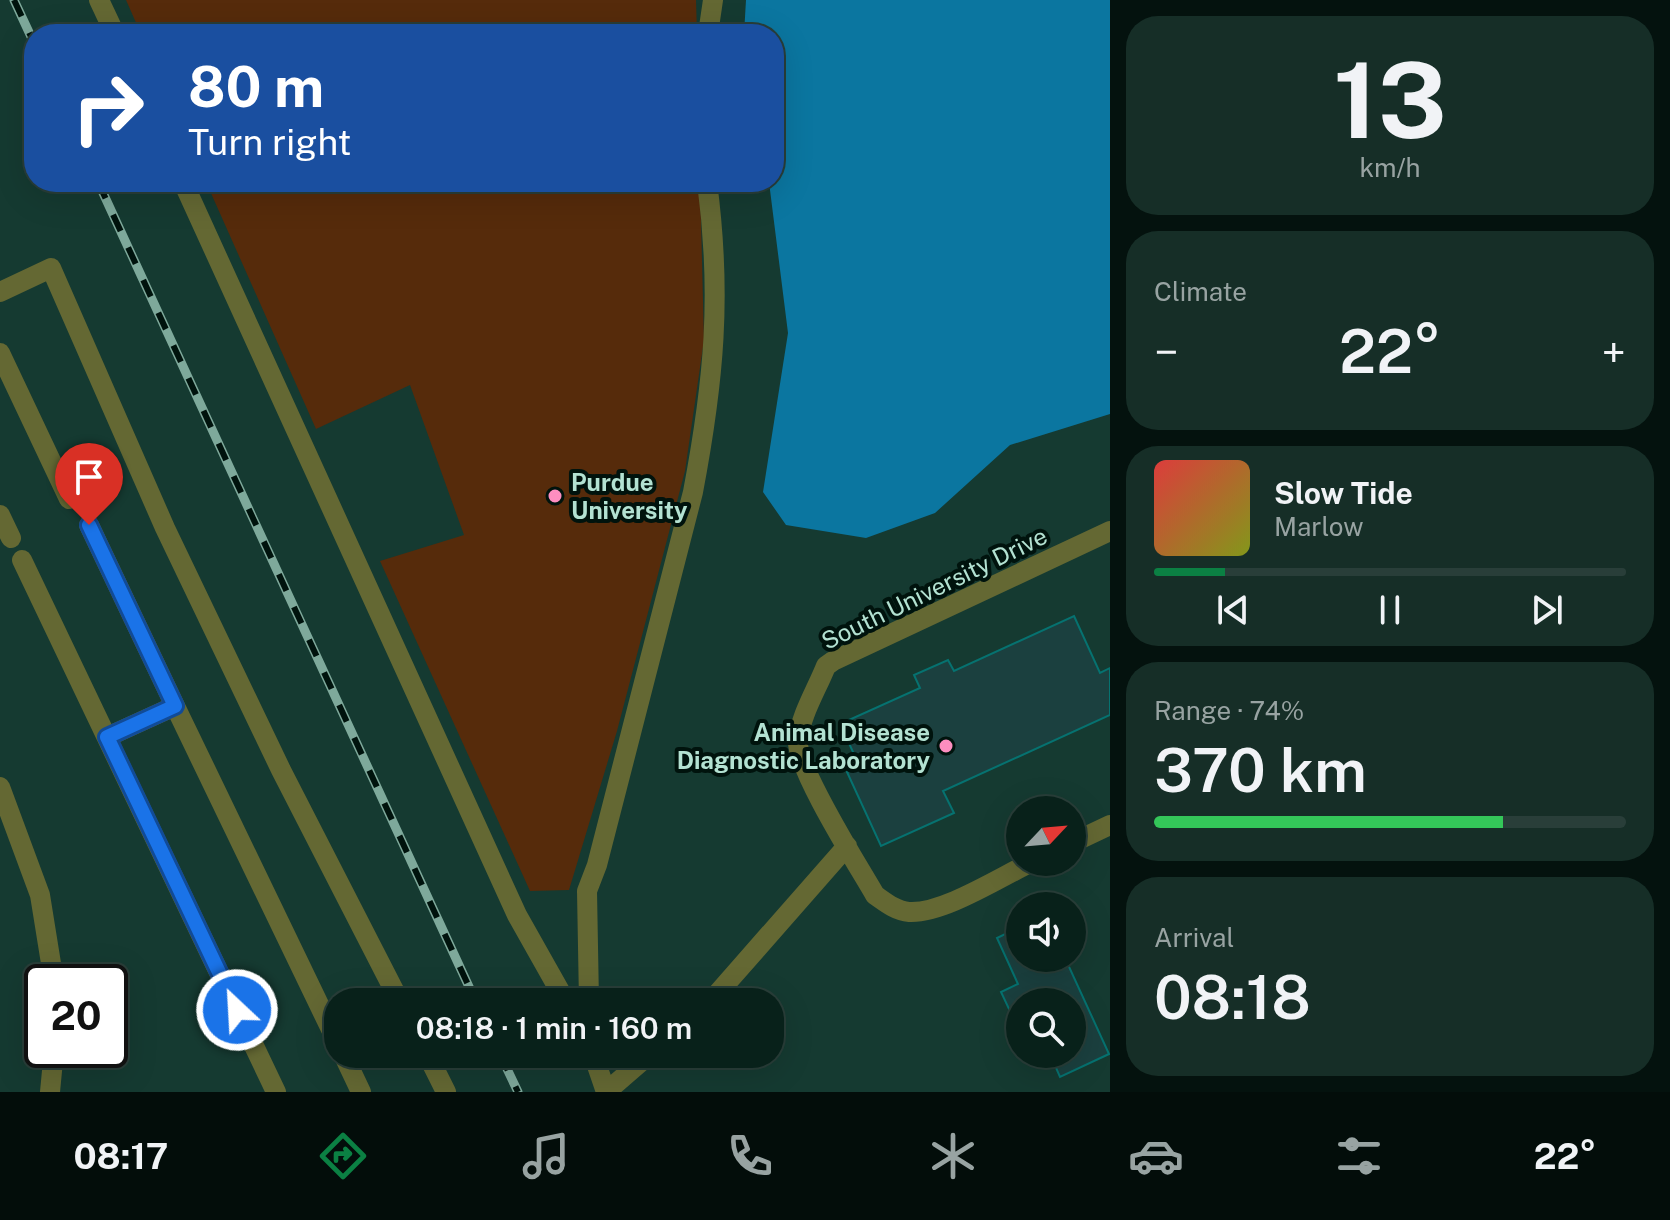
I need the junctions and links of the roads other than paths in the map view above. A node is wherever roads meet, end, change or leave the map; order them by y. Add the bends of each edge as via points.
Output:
1 (99, 0) edge
2 (713, 0) edge
3 (110, 24) edge
4 (709, 24) edge
5 (188, 192) edge
6 (708, 192) edge
7 (0, 292) edge
8 (0, 353) edge
9 (69, 499) dead end
10 (0, 515) edge
11 (89, 525) dead end
12 (1110, 531) edge
13 (11, 538) dead end
14 (22, 560) dead end
15 (175, 706) junction
16 (107, 737) junction
17 (0, 787) edge
18 (1110, 825) edge
19 (1086, 836) edge
20 (847, 846) junction
21 (1006, 874) edge
22 (51, 964) edge
23 (393, 988) edge
24 (558, 988) edge
25 (589, 988) edge
26 (722, 988) edge
27 (324, 1015) edge
28 (52, 1068) edge
29 (350, 1068) edge
30 (434, 1068) edge
31 (598, 1068) edge
32 (634, 1068) edge
33 (50, 1092) edge
34 (276, 1092) edge
35 (361, 1092) edge
36 (446, 1092) edge
37 (606, 1092) edge

1 - 3 street
2 - 4 street
5 - 24 street via 517,915
6 - 25 street via 715,242 715,350 704,431 693,492 587,891
7 - 23 street via 51,268 165,528
8 - 9 street
10 - 13 street
11 - 15 street
12 - 20 street, South University Drive via 826,666 801,729 798,751
14 - 16 street
15 - 16 street
15 - 27 street
16 - 34 street
17 - 22 street via 40,895
18 - 19 street
20 - 21 street, South University Drive via 875,895 905,912 937,907
20 - 26 street
28 - 33 street
29 - 35 street
30 - 36 street
31 - 37 street
32 - 37 street

